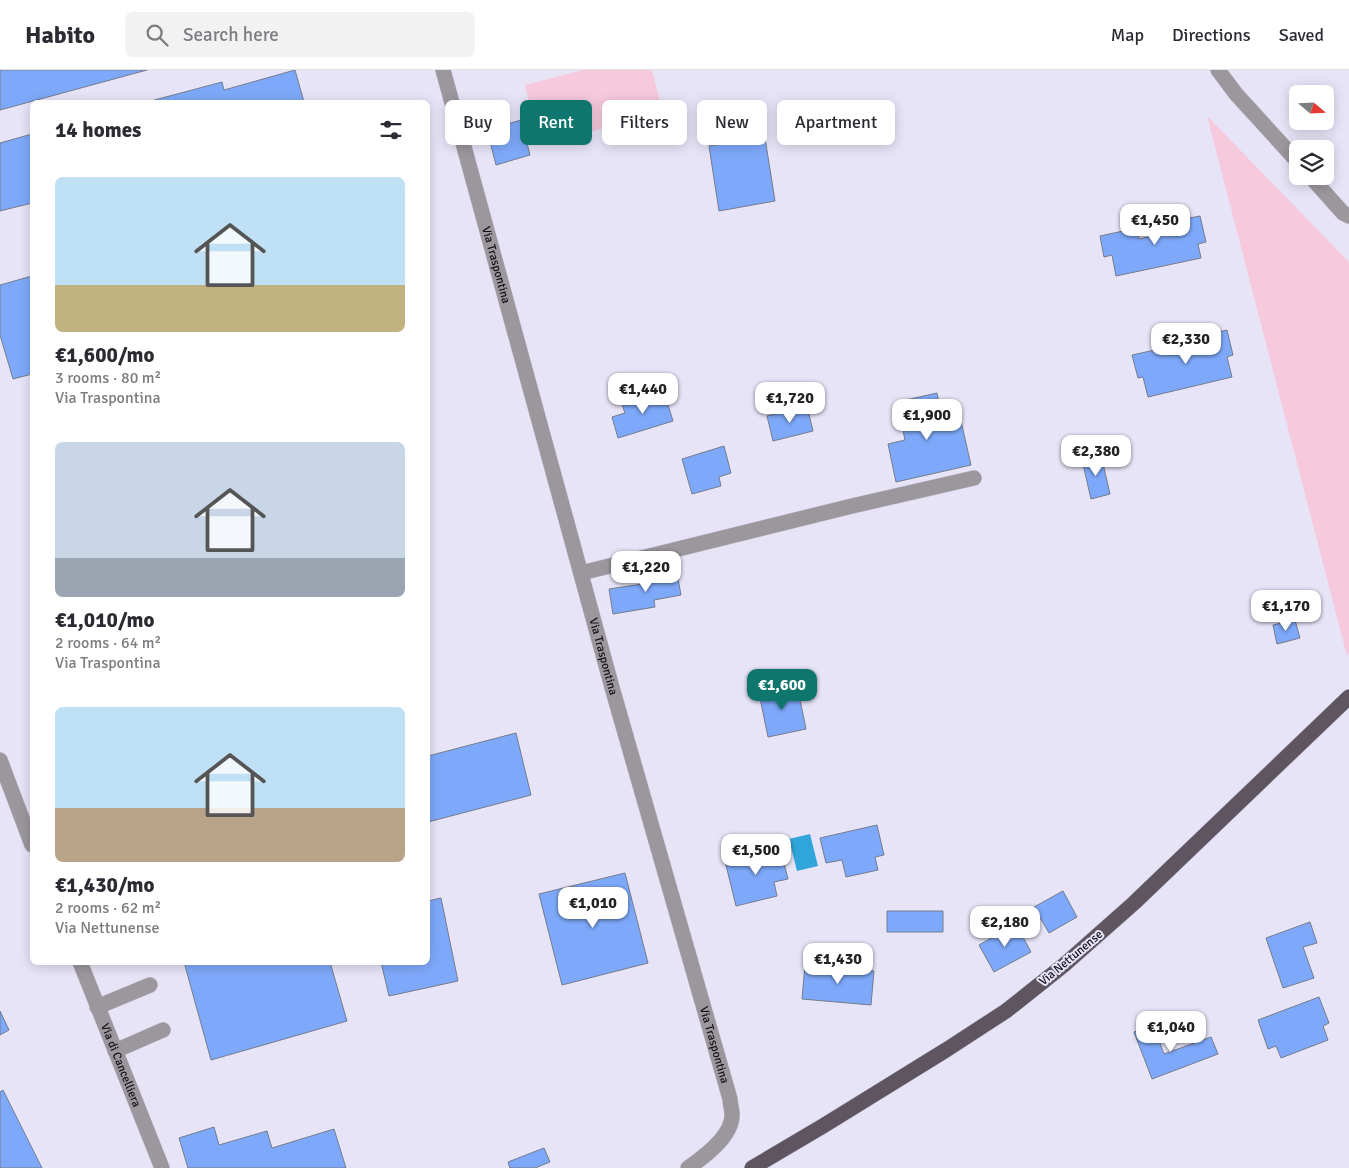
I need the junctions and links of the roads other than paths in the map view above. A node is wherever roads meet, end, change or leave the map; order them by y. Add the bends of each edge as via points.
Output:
1 (443, 70) edge
2 (1218, 70) edge
3 (1289, 152) edge
4 (1318, 185) edge
5 (1349, 216) edge
6 (974, 478) dead end
7 (581, 573) junction
8 (1347, 702) edge
9 (0, 760) edge
10 (30, 840) edge
11 (81, 965) edge
12 (150, 985) dead end
13 (97, 1007) junction
14 (163, 1030) dead end
15 (115, 1051) junction
16 (162, 1168) edge
17 (688, 1168) edge
18 (752, 1168) edge

1 - 7 street, Via Traspontina
2 - 3 street
4 - 5 street
6 - 7 street
7 - 17 street, Via Traspontina via 730,1099 730,1127 715,1147
8 - 18 main road, Via Nettunense via 1134,903 1030,992 946,1050
9 - 10 street
11 - 13 street, Via di Cancelliera
12 - 13 street
13 - 15 street, Via di Cancelliera
14 - 15 street
15 - 16 street, Via di Cancelliera

